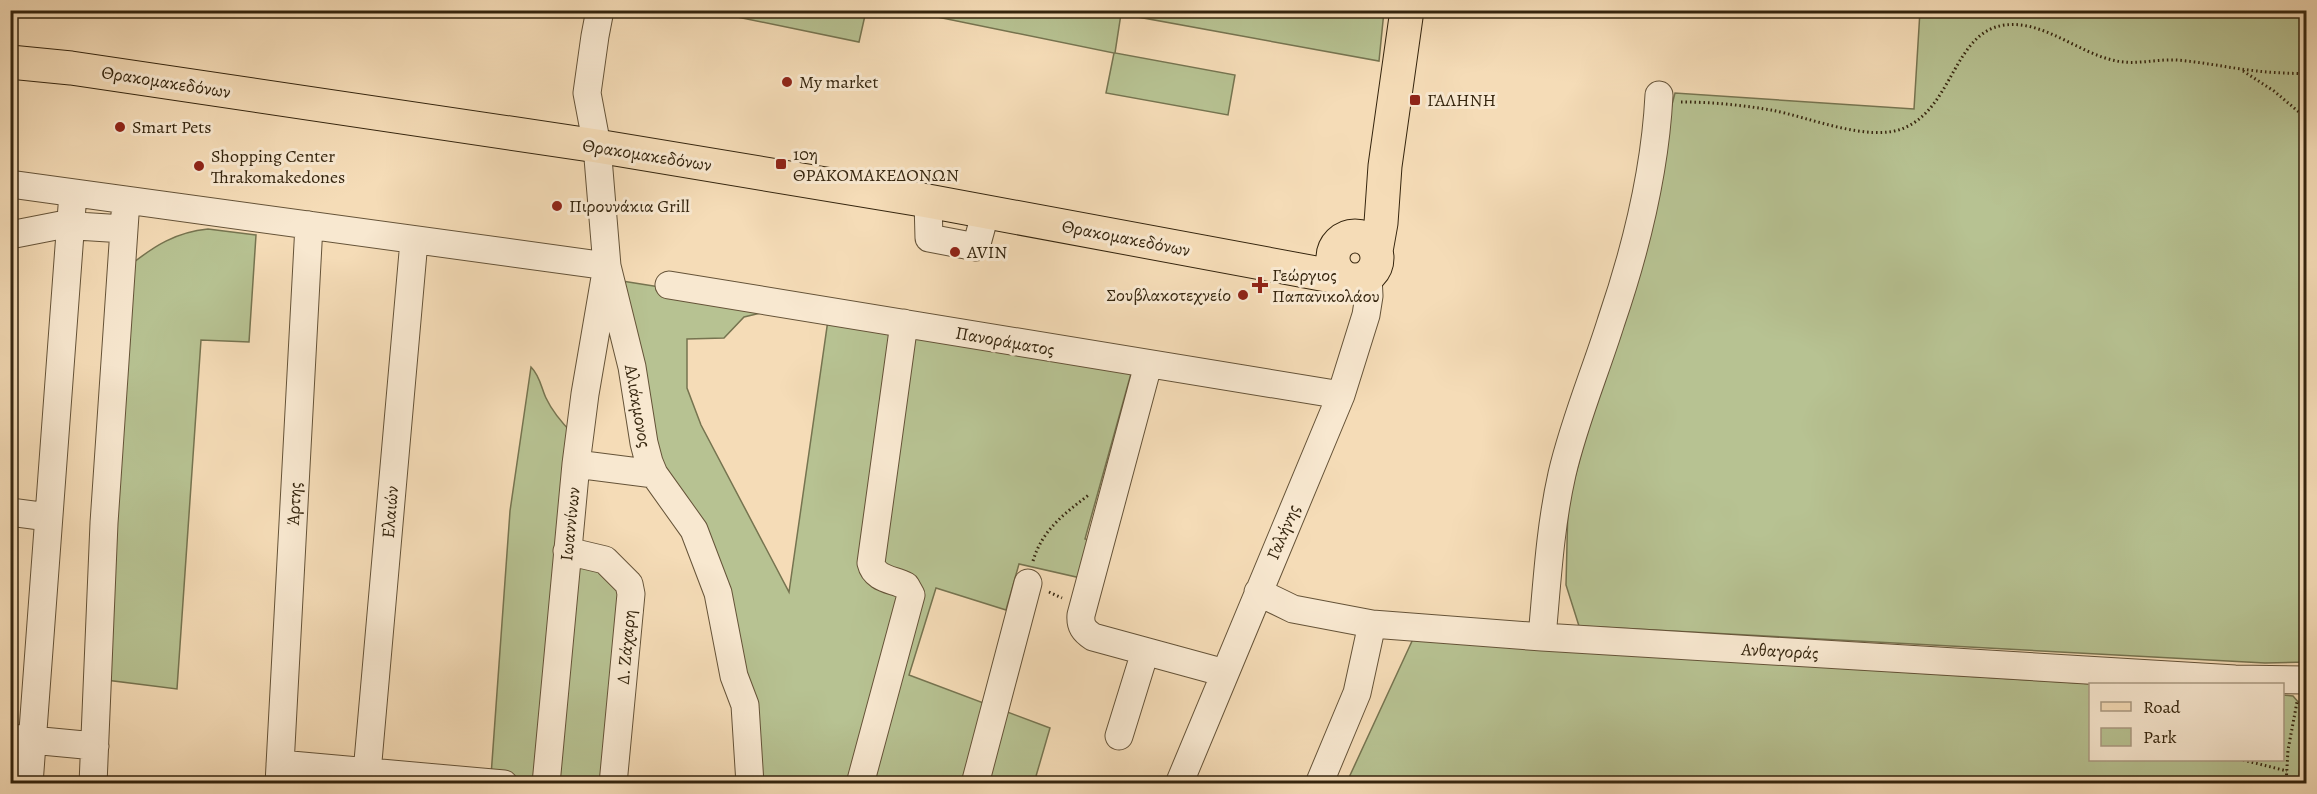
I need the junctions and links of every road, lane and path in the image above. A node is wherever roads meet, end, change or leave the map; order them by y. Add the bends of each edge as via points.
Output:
1 (600, 10) edge
2 (1407, 10) edge
3 (10, 62) edge
4 (2240, 69) junction
5 (2307, 74) edge
6 (1659, 101) joint
7 (2307, 118) edge
8 (597, 146) junction
9 (10, 184) edge
10 (73, 193) junction
11 (126, 200) junction
12 (71, 225) junction
13 (309, 225) junction
14 (123, 229) junction
15 (10, 235) edge
16 (414, 241) junction
17 (1355, 259) junction
18 (607, 266) junction
19 (669, 285) dead end
20 (904, 323) junction
21 (1148, 365) junction
22 (1341, 395) junction
23 (576, 464) junction
24 (654, 474) junction
25 (1118, 475) junction
26 (10, 512) edge
27 (48, 517) junction
28 (567, 551) junction
29 (1028, 582) junction
30 (1258, 592) junction
31 (1084, 604) junction
32 (1372, 624) junction
33 (1542, 637) junction
34 (1145, 652) junction
35 (1225, 673) junction
36 (2304, 681) edge
37 (1119, 736) dead end
38 (21, 739) edge
39 (95, 746) junction
40 (2250, 761) edge
41 (2287, 771) junction
42 (280, 773) edge
43 (367, 777) edge
44 (29, 783) edge
45 (93, 783) edge
46 (504, 783) edge
47 (546, 783) edge
48 (613, 783) edge
49 (750, 783) edge
50 (860, 783) edge
51 (975, 783) edge
52 (1179, 783) edge
53 (1319, 783) edge
54 (2286, 783) edge

1 - 8 street, Αλιάκμονος via 587,93
2 - 17 main road via 1385,166
3 - 8 main road, Θρακομακεδόνων
4 - 5 path
4 - 6 path via 2169,60 2119,61 2018,24 1992,28 1980,36 1967,50 1930,111 1904,129 1885,134 1769,110
4 - 7 path
6 - 33 street via 1636,239 1562,474
8 - 17 main road, Θρακομακεδόνων via 986,211 1280,267
8 - 18 street, Αλιάκμονος
9 - 10 street
10 - 11 street
10 - 12 street
11 - 13 street
11 - 14 street
12 - 14 street
12 - 15 street
12 - 27 street
13 - 16 street
13 - 42 street, Άρτης
14 - 39 street via 104,523
16 - 18 street
16 - 43 street, Ελαιών
17 - 22 street, Γαλήνης via 1369,305
18 - 23 street, Ιωαννίνων
18 - 24 street, Αλιάκμονος
19 - 20 street, Πανοράματος
20 - 21 street, Πανοράματος
20 - 50 street via 871,563 879,576 906,586 911,595
21 - 22 street, Πανοράματος
21 - 25 street
22 - 30 street, Γαλήνης
23 - 24 street
23 - 28 street, Ιωαννίνων
24 - 49 street, Αλιάκμονος via 694,530 718,593 734,676 745,705
25 - 29 path via 1050,527 1041,539
25 - 31 street
26 - 27 street
27 - 38 street
28 - 47 street, Ιωαννίνων
28 - 48 street, Δ. Ζάχαρη via 605,560 629,584 631,594
29 - 31 path
29 - 51 street
30 - 32 street, Ανθαγοράς via 1293,609
30 - 35 street, Γαλήνης
31 - 34 street via 1080,623 1085,632
32 - 33 street, Ανθαγοράς
32 - 53 street via 1357,693
33 - 36 street, Ανθαγοράς
34 - 35 street
34 - 37 street
35 - 52 street, Γαλήνης
36 - 41 path
38 - 39 street
38 - 44 street
39 - 45 street
40 - 41 path
41 - 54 path
42 - 43 street
43 - 46 street

